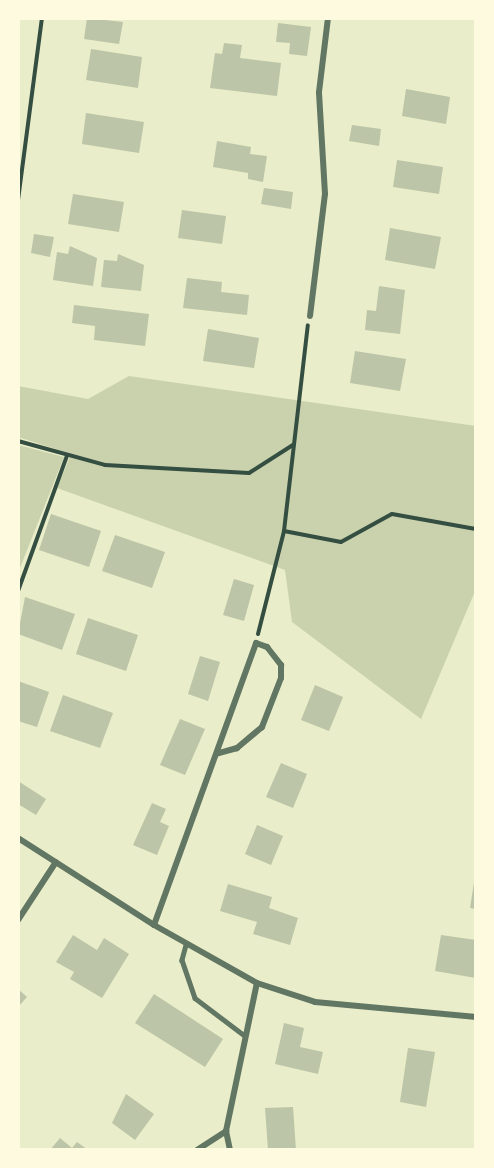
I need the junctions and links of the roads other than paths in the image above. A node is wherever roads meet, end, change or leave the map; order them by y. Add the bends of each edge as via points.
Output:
1 (328, 18) edge
2 (310, 316) road end
3 (219, 753) junction
4 (18, 838) edge
5 (56, 862) junction
6 (18, 920) edge
7 (154, 925) junction
8 (186, 945) junction
9 (257, 983) junction
10 (476, 1017) edge
11 (245, 1036) junction
12 (226, 1131) junction
13 (197, 1150) edge
14 (230, 1150) edge

1 - 2 street via 319,92 325,194
3 - 3 street via 256,643 276,653 281,678 262,727 237,748
3 - 7 street
4 - 5 street
5 - 6 street
5 - 7 street
7 - 8 street
8 - 9 street
8 - 11 lane via 182,960 195,998
9 - 10 street via 315,1002
9 - 11 street
11 - 12 street
12 - 13 street
12 - 14 street

